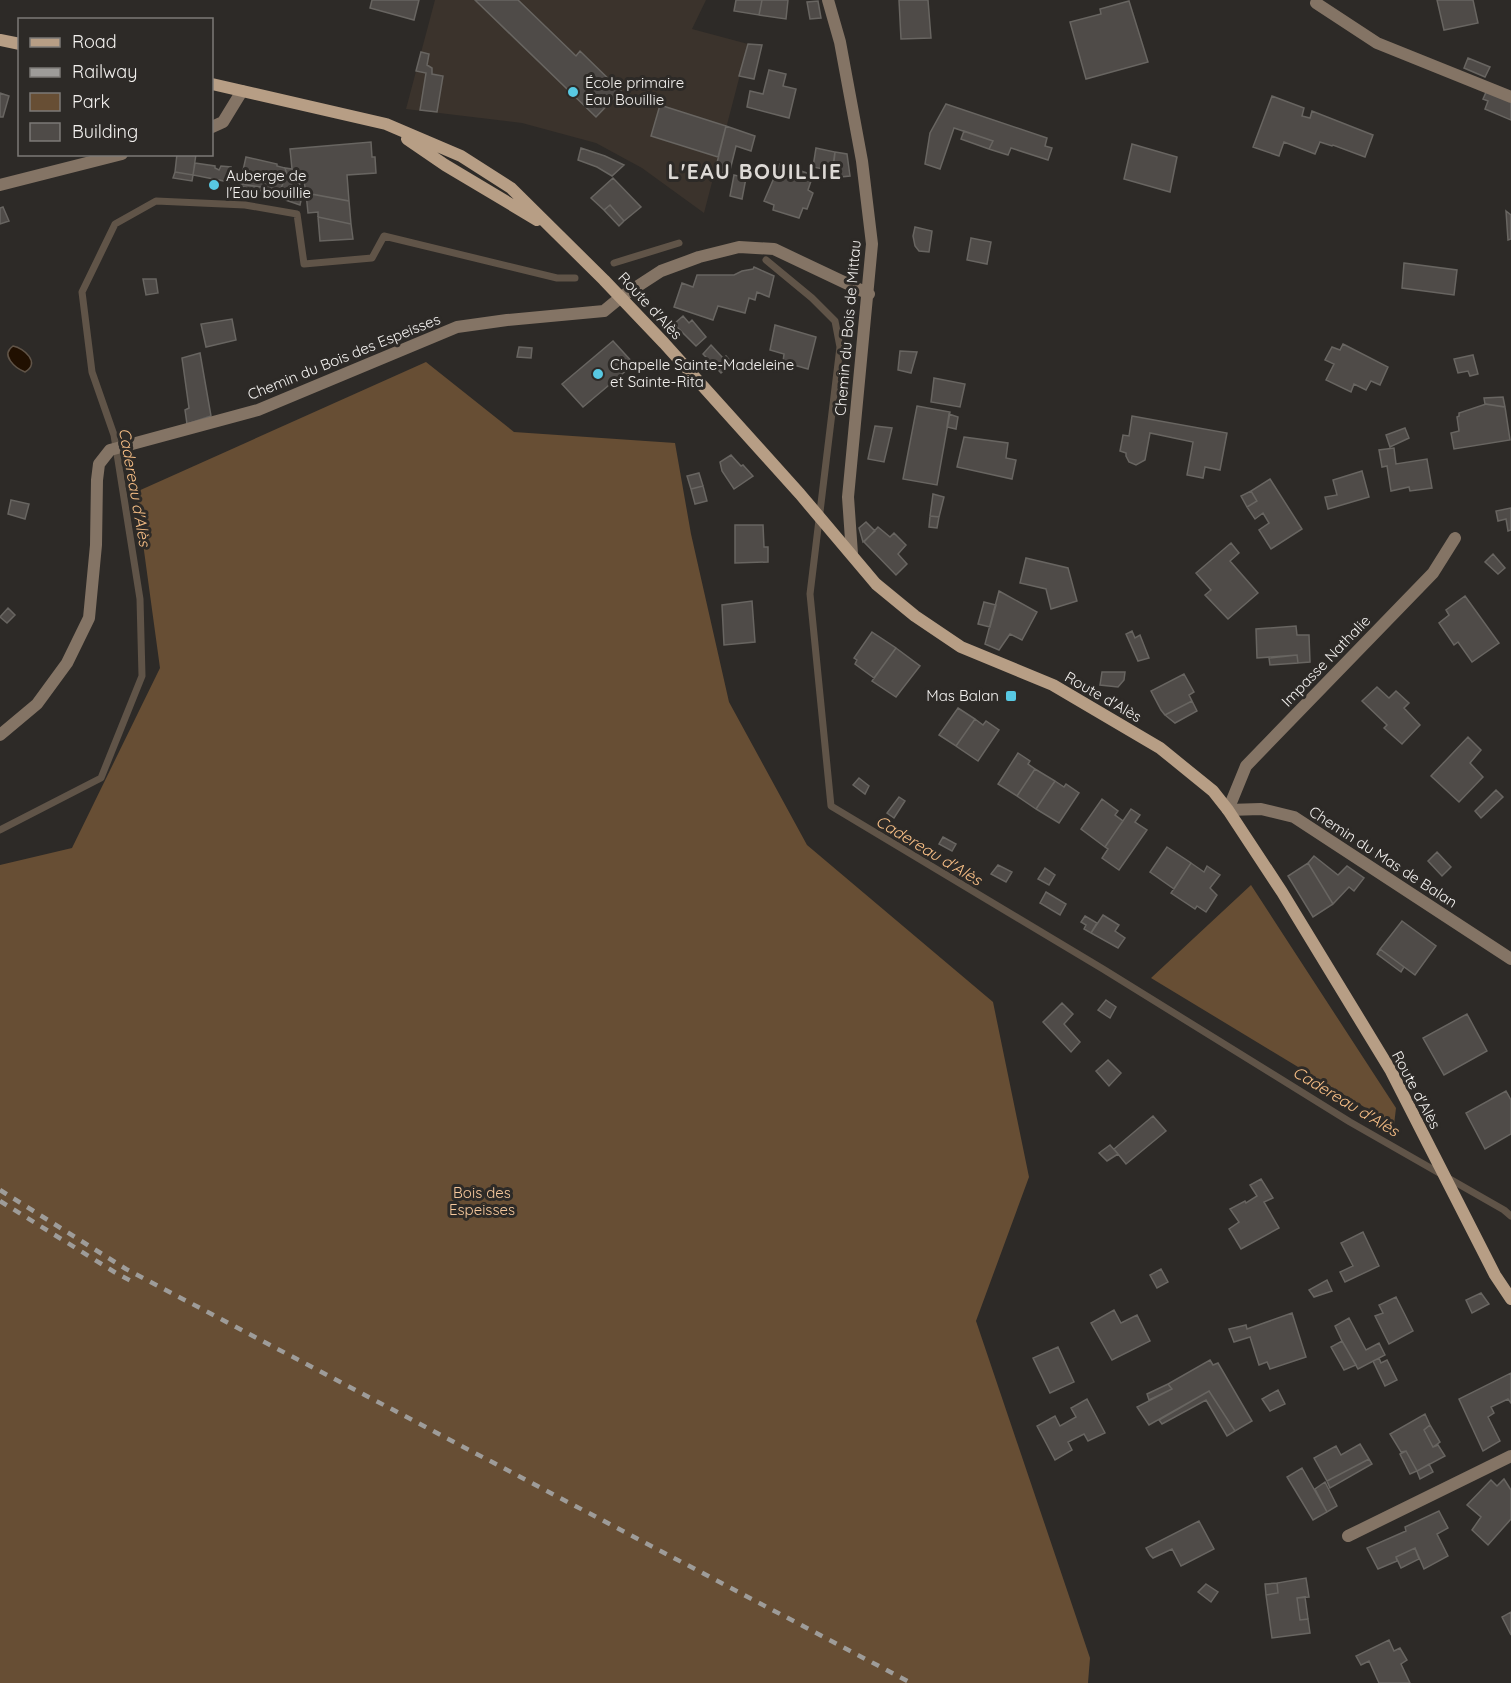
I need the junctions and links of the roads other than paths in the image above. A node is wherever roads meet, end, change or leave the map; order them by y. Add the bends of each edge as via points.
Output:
1 (828, 0) edge
2 (1316, 3) dead end
3 (0, 40) edge
4 (18, 44) edge
5 (213, 84) edge
6 (242, 91) junction
7 (1511, 97) edge
8 (213, 127) edge
9 (114, 156) edge
10 (0, 185) edge
11 (869, 294) junction
12 (621, 297) junction
13 (1455, 538) dead end
14 (852, 554) junction
15 (0, 735) edge
16 (1228, 810) junction
17 (1511, 959) edge
18 (1511, 1299) edge
19 (1511, 1456) edge
20 (1348, 1536) dead end

1 - 11 street, Chemin du Bois de Mittau via 840,42 862,161 872,244
2 - 7 street via 1377,43
3 - 4 main road
5 - 6 main road, Route d'Alès
6 - 8 street via 223,122
6 - 12 main road, Route d'Alès via 386,124 445,165 554,230
9 - 10 street
11 - 12 street, Chemin du Bois des Espeisses via 774,249 739,247 661,271
11 - 14 street, Chemin du Bois de Mittau via 848,498
12 - 14 main road, Route d'Alès
12 - 15 street, Chemin du Bois des Espeisses via 604,311 456,327 258,410 110,450 99,464 88,618 67,663 36,704
13 - 16 street, Impasse Nathalie via 1433,573 1246,766
14 - 16 main road, Route d'Alès via 876,584 942,635 961,647 1053,685 1161,748 1213,791
16 - 17 street, Chemin du Mas de Balan via 1261,808 1294,817
16 - 18 main road, Route d'Alès via 1391,1071 1466,1220
19 - 20 street

